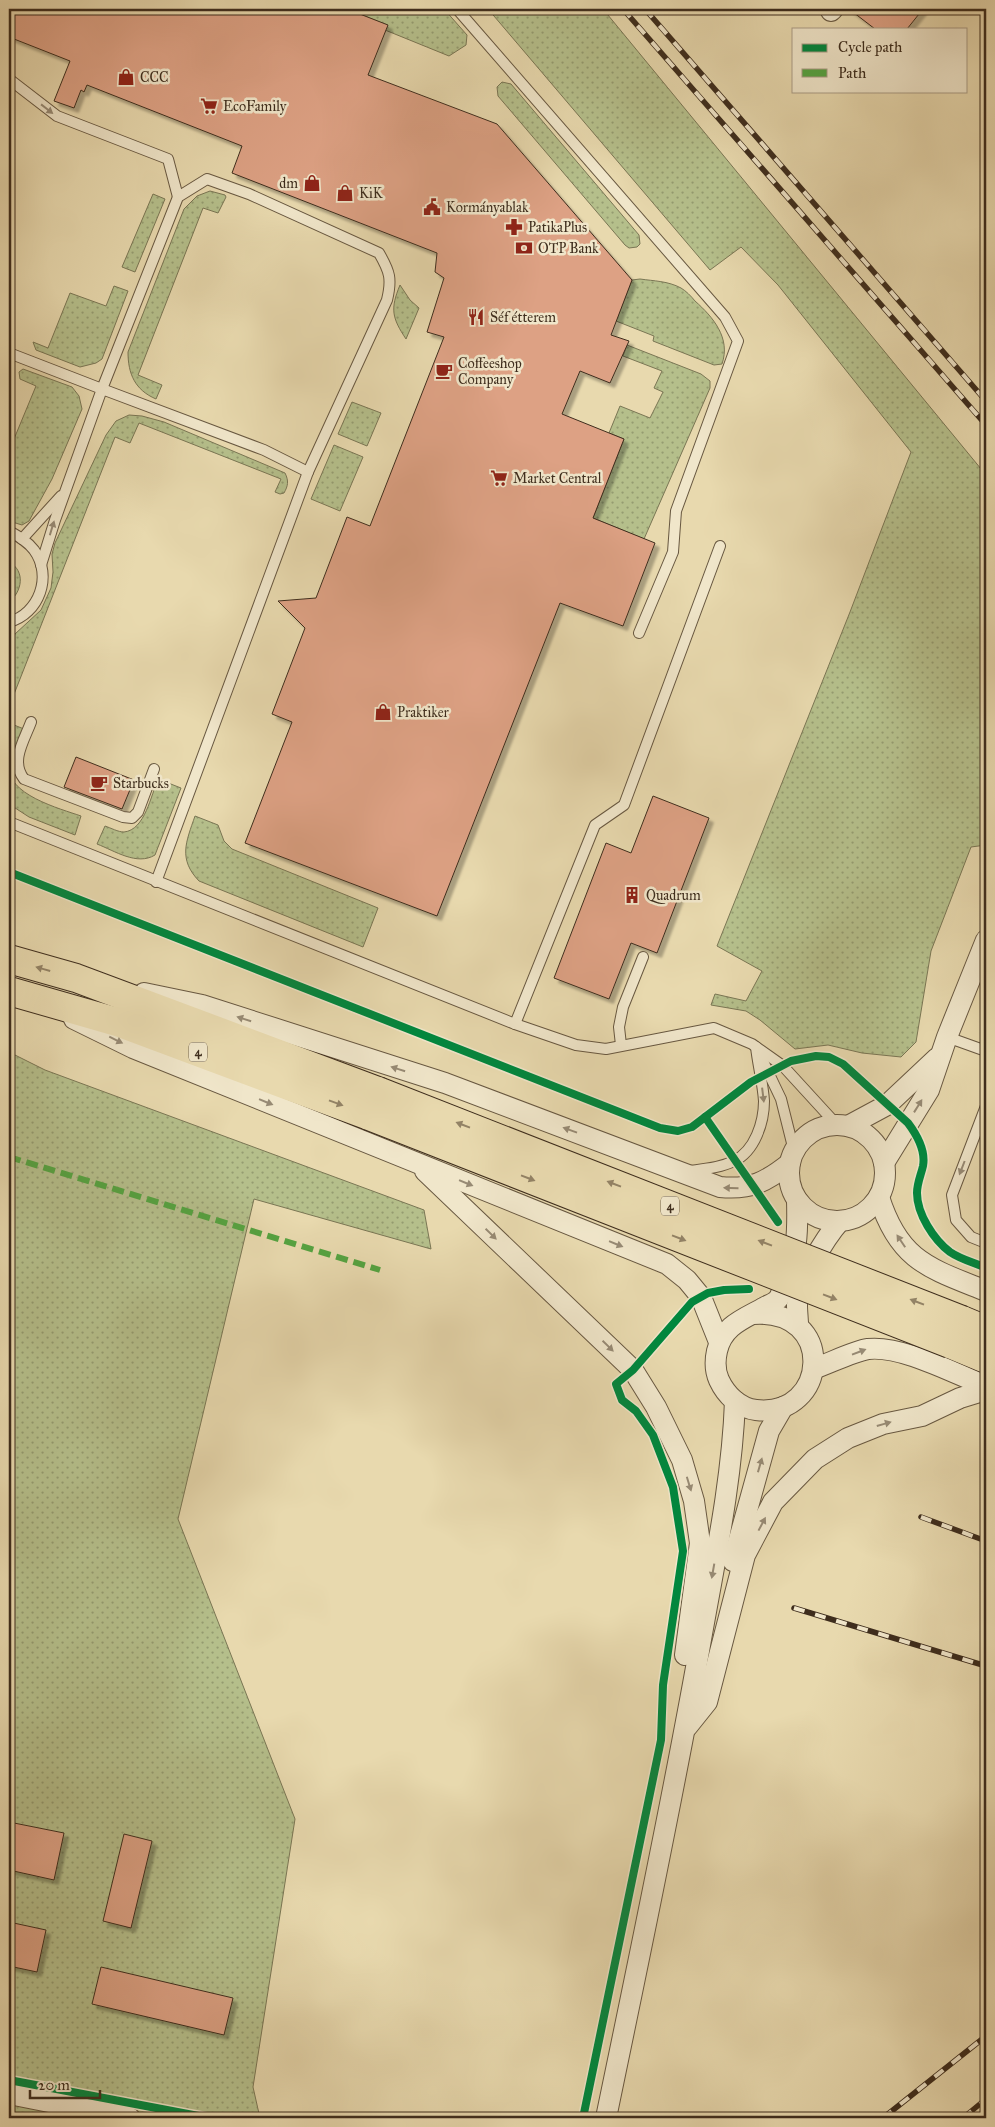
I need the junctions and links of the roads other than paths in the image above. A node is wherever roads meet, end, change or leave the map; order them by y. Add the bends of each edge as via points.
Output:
1 (456, 9) edge
2 (9, 79) edge
3 (178, 197) junction
4 (9, 353) edge
5 (102, 389) junction
6 (308, 472) junction
7 (65, 492) junction
8 (9, 531) edge
9 (22, 539) junction
10 (720, 546) dead end
11 (41, 566) junction
12 (9, 623) edge
13 (639, 633) dead end
14 (31, 722) dead end
15 (154, 769) dead end
16 (9, 822) edge
17 (156, 882) junction
18 (986, 940) edge
19 (643, 957) dead end
20 (9, 959) edge
21 (76, 978) junction
22 (17, 993) edge
23 (515, 1024) junction
24 (621, 1045) junction
25 (944, 1046) junction
26 (756, 1047) junction
27 (986, 1051) edge
28 (373, 1104) junction
29 (986, 1106) edge
30 (842, 1125) junction
31 (792, 1157) junction
32 (884, 1163) junction
33 (418, 1164) junction
34 (681, 1171) junction
35 (879, 1197) junction
36 (797, 1200) junction
37 (840, 1221) junction
38 (986, 1243) edge
39 (986, 1291) edge
40 (754, 1314) junction
41 (798, 1325) junction
42 (974, 1325) edge
43 (719, 1342) junction
44 (986, 1359) edge
45 (813, 1369) junction
46 (986, 1386) edge
47 (986, 1390) edge
48 (735, 1401) junction
49 (783, 1407) junction
50 (684, 1731) junction
51 (9, 2094) edge
52 (130, 2118) edge
53 (606, 2118) edge

1 - 13 lane via 725,317 738,341 676,510 673,552
2 -> 3 lane via 57,116 168,159
3 - 5 lane
3 - 6 lane via 207,178 379,253 386,266 392,282 387,300
4 - 5 lane
5 - 6 lane via 264,450
5 - 7 lane
6 - 17 lane
7 - 9 lane
11 -> 7 lane
8 - 9 lane
9 - 11 lane via 34,550
10 - 23 lane via 624,805 595,826
11 - 12 lane via 40,594 32,608
14 - 15 lane via 17,760 18,772 24,779 114,814 132,818 138,812
16 - 17 lane
17 - 23 lane
18 - 25 street
19 - 24 lane via 623,1007 619,1027
21 -> 20 main road, 4
21 - 28 main road, 4
34 -> 21 street via 445,1084 202,1005
22 -> 28 main road, 4
22 -> 33 street via 133,1048
23 - 24 lane via 576,1045 606,1049
24 - 26 lane via 714,1028
25 - 27 lane
25 - 30 street via 887,1105
32 -> 25 street via 929,1090
26 - 30 lane via 782,1066
26 - 31 lane via 781,1099
26 -> 34 lane via 764,1100 762,1123 750,1147 736,1160 710,1168
42 -> 28 main road, 4, bridge
28 -> 44 main road, 4, bridge
29 -> 38 lane via 952,1195 956,1220 971,1237
30 - 31 street via 820,1128 805,1137
30 - 32 street via 864,1134 877,1146
31 -> 34 street via 772,1176 753,1186 720,1187
31 - 36 street via 789,1176
32 - 35 street via 884,1186
33 -> 43 street via 667,1264 701,1297
33 -> 50 street via 633,1370 656,1407 682,1460 694,1501 700,1543 680,1694
35 - 37 street via 856,1217
39 -> 35 street via 932,1270 908,1251 889,1224
36 - 37 street via 816,1216
36 - 40 street via 798,1238 793,1262 778,1300
37 - 41 street via 827,1236 809,1270 797,1303
40 - 41 street via 785,1317
40 - 43 street via 739,1319
41 - 45 street via 808,1338 813,1353
43 - 48 street via 715,1358 717,1375 724,1390
45 -> 46 street via 867,1349 885,1350 905,1354
45 - 49 street via 808,1385 798,1398
50 -> 47 street via 707,1702 745,1555 773,1502 815,1459 848,1438 883,1424 922,1416
48 - 49 street via 750,1409 767,1411
48 -> 50 street via 727,1489
50 -> 49 street via 769,1431
50 - 53 street
51 - 52 street

